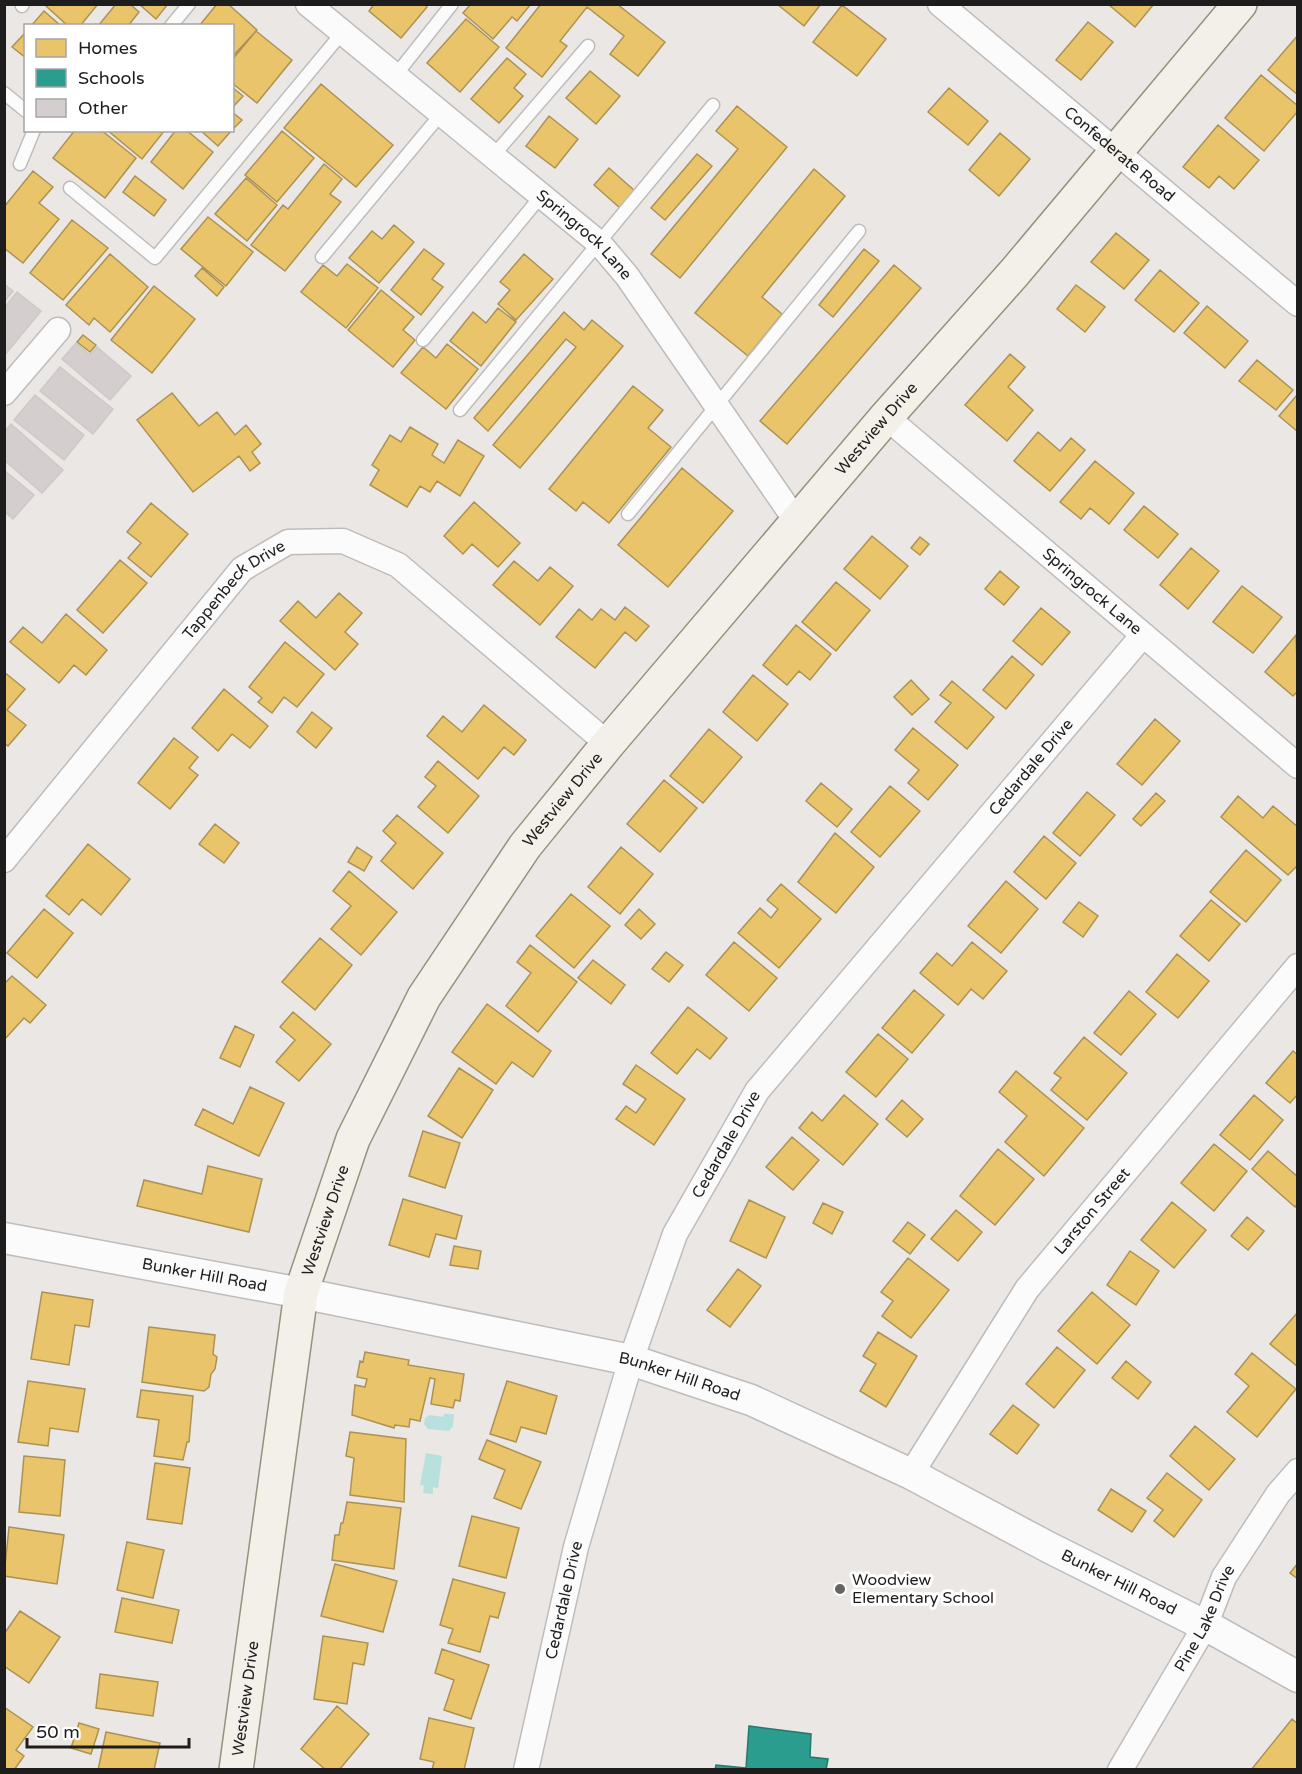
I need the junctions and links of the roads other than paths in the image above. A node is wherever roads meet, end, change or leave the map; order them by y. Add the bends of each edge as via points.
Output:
1 (189, 4) edge
2 (308, 4) edge
3 (452, 4) edge
4 (940, 4) edge
5 (1240, 4) edge
6 (173, 24) edge
7 (342, 33) junction
8 (588, 46) dead end
9 (395, 76) junction
10 (4, 93) edge
11 (713, 105) dead end
12 (24, 109) edge
13 (441, 114) junction
14 (33, 132) edge
15 (1115, 153) junction
16 (493, 156) junction
17 (20, 164) dead end
18 (70, 188) dead end
19 (541, 196) junction
20 (859, 231) dead end
21 (599, 243) junction
22 (322, 257) dead end
23 (1298, 304) edge
24 (58, 330) dead end
25 (423, 340) dead end
26 (5, 390) edge
27 (716, 408) junction
28 (460, 410) dead end
29 (885, 417) junction
30 (628, 514) dead end
31 (797, 522) junction
32 (1143, 635) junction
33 (608, 744) junction
34 (1298, 766) edge
35 (4, 861) edge
36 (1298, 966) edge
37 (4, 1238) edge
38 (301, 1293) junction
39 (631, 1360) junction
40 (1298, 1471) edge
41 (911, 1474) junction
42 (1205, 1626) junction
43 (1298, 1677) edge
44 (236, 1770) edge
45 (526, 1770) edge
46 (1120, 1770) edge

1 - 6 lane
2 - 7 street, Springrock Lane
3 - 9 lane
4 - 15 street, Confederate Road
5 - 15 main road, Westview Drive
7 - 9 street, Springrock Lane
7 - 18 lane via 155,258
8 - 16 lane
9 - 13 street, Springrock Lane
10 - 12 lane
11 - 21 lane
13 - 16 street, Springrock Lane
13 - 22 lane
14 - 17 lane
15 - 23 street, Confederate Road
15 - 29 main road, Westview Drive
16 - 19 street, Springrock Lane
19 - 21 street, Springrock Lane
19 - 25 lane
20 - 27 lane
21 - 27 street, Springrock Lane via 627,276
21 - 28 lane
24 - 26 street
27 - 30 lane
27 - 31 street, Springrock Lane
29 - 31 main road, Westview Drive
29 - 32 street, Springrock Lane
31 - 33 main road, Westview Drive
32 - 34 street, Springrock Lane
32 - 39 street, Cedardale Drive via 757,1091 675,1234
33 - 35 street, Tappenbeck Drive via 398,565 343,541 288,542 242,569
33 - 38 main road, Westview Drive via 525,846 424,997 354,1139
36 - 41 street, Larston Street via 1027,1289
37 - 38 street, Bunker Hill Road
38 - 39 street, Bunker Hill Road
38 - 44 main road, Westview Drive
39 - 41 street, Bunker Hill Road via 751,1400
39 - 45 street, Cedardale Drive via 576,1547
40 - 42 street, Pine Lake Drive via 1278,1494 1224,1577
41 - 42 street, Bunker Hill Road
42 - 43 street, Bunker Hill Road
42 - 46 street, Pine Lake Drive

